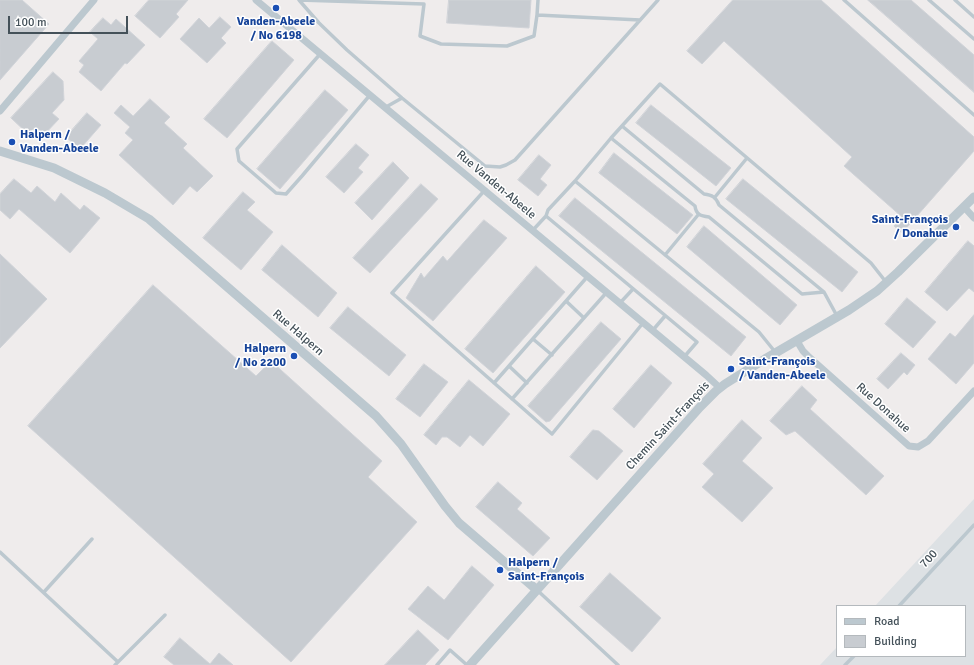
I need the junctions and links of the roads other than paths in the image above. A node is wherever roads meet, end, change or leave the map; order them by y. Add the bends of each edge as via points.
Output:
1 (94, 0) edge
2 (299, 0) edge
3 (538, 0) edge
4 (658, 0) edge
5 (844, 0) edge
6 (929, 0) edge
7 (954, 0) edge
8 (261, 1) edge
9 (405, 2) edge
10 (537, 15) junction
11 (974, 17) edge
12 (640, 20) junction
13 (974, 39) edge
14 (321, 53) junction
15 (371, 95) junction
16 (402, 98) junction
17 (386, 107) junction
18 (0, 111) edge
19 (974, 115) edge
20 (622, 126) junction
21 (611, 138) junction
22 (0, 151) edge
23 (747, 158) junction
24 (575, 181) junction
25 (485, 190) junction
26 (715, 197) junction
27 (974, 197) edge
28 (964, 207) junction
29 (698, 215) junction
30 (546, 216) junction
31 (974, 218) edge
32 (533, 230) junction
33 (665, 255) junction
34 (588, 276) junction
35 (887, 282) junction
36 (633, 289) junction
37 (607, 292) junction
38 (824, 292) junction
39 (566, 301) junction
40 (620, 303) junction
41 (665, 316) junction
42 (838, 317) junction
43 (584, 318) junction
44 (643, 322) junction
45 (653, 330) junction
46 (533, 339) junction
47 (797, 341) junction
48 (776, 353) junction
49 (552, 355) junction
50 (684, 357) junction
51 (509, 366) junction
52 (494, 383) junction
53 (527, 383) junction
54 (720, 388) junction
55 (974, 391) edge
56 (512, 399) junction
57 (974, 525) edge
58 (92, 539) dead end
59 (0, 552) edge
60 (537, 590) junction
61 (44, 592) junction
62 (900, 605) edge
63 (165, 615) dead end
64 (853, 657) edge
65 (118, 662) junction
66 (115, 665) edge
67 (437, 665) edge
68 (469, 665) edge
69 (618, 665) edge
70 (845, 665) edge

1 - 18 street
2 - 9 lane
2 - 16 lane via 347,50
3 - 10 lane
4 - 12 lane
5 - 19 lane
6 - 13 lane
7 - 11 lane
8 - 14 street, Rue Vanden-Abeele
9 - 10 lane via 424,4 420,36 441,44 507,46 534,36
10 - 12 lane
12 - 16 lane via 519,155 500,167 485,166
14 - 15 street, Rue Vanden-Abeele
14 - 15 lane via 237,149 239,161 276,193 286,194
15 - 17 street, Rue Vanden-Abeele
16 - 17 lane
17 - 25 street, Rue Vanden-Abeele
20 - 21 lane
20 - 23 lane via 660,84
20 - 26 lane via 704,194
21 - 24 lane
21 - 29 lane via 695,206
22 - 60 street, Rue Halpern via 54,168 105,193 149,219 376,416 401,444 459,523
23 - 26 lane
23 - 35 lane via 871,263
24 - 30 lane via 548,210
24 - 33 lane
25 - 32 street, Rue Vanden-Abeele
25 - 52 lane via 392,294
26 - 38 lane via 719,205
27 - 28 street, Chemin Saint-François
28 - 31 street
28 - 35 street, Chemin Saint-François
29 - 33 lane
29 - 38 lane via 709,217 802,294
30 - 32 lane
30 - 36 lane
32 - 34 street, Rue Vanden-Abeele
33 - 48 lane via 759,332
34 - 37 street, Rue Vanden-Abeele
34 - 39 lane
35 - 42 street, Chemin Saint-François
36 - 40 lane
36 - 41 lane
37 - 40 street, Rue Vanden-Abeele
37 - 43 lane
38 - 42 lane
39 - 43 lane
39 - 46 lane
40 - 44 street, Rue Vanden-Abeele
41 - 45 lane
41 - 50 lane via 697,342
42 - 47 street, Chemin Saint-François
43 - 49 lane
44 - 45 street, Rue Vanden-Abeele
44 - 56 lane via 552,434
45 - 50 street, Rue Vanden-Abeele
46 - 49 lane
46 - 51 lane
47 - 48 street, Chemin Saint-François
47 - 55 street, Rue Donahue via 808,356 909,446 918,447 928,441
48 - 54 street, Chemin Saint-François
49 - 53 lane
50 - 54 street, Rue Vanden-Abeele
51 - 52 lane
51 - 53 lane
52 - 56 lane
53 - 56 lane
54 - 60 street, Chemin Saint-François via 700,407
57 - 62 lane, 700
58 - 61 lane
59 - 61 lane
60 - 68 street, Chemin Saint-François
60 - 69 lane
61 - 65 lane
63 - 65 lane
64 - 70 lane
65 - 66 lane
67 - 68 lane via 450,650

